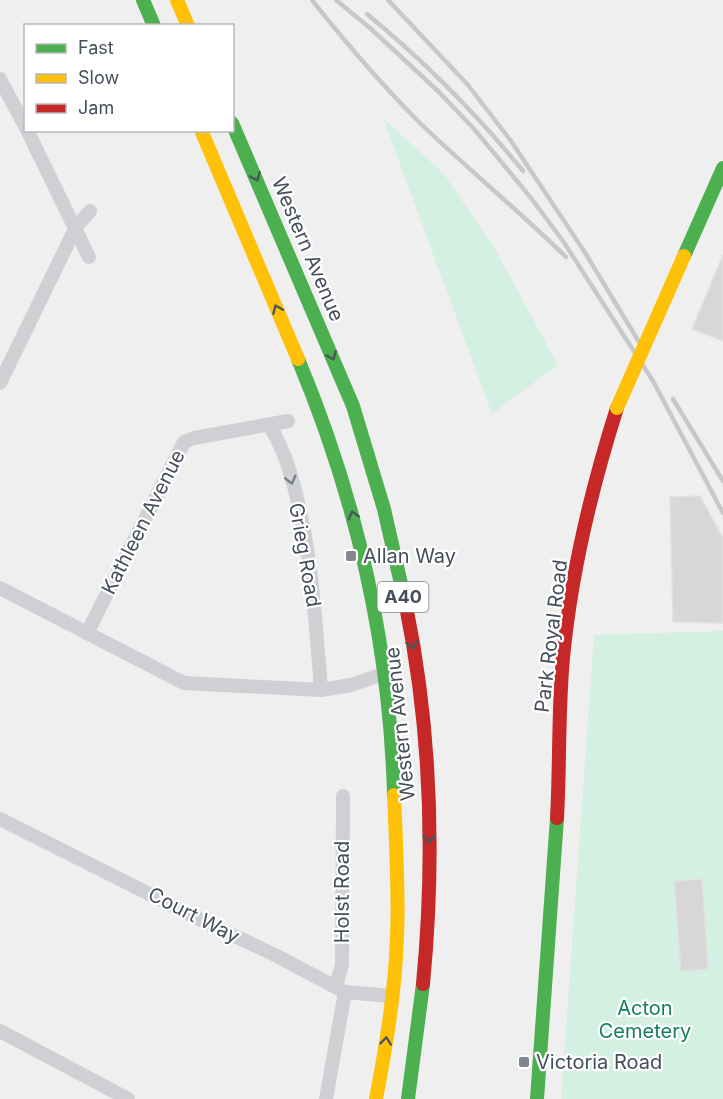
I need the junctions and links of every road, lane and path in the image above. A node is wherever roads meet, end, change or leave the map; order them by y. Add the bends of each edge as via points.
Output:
1 (143, 0) edge
2 (177, 0) edge
3 (153, 24) edge
4 (187, 24) edge
5 (0, 78) edge
6 (24, 125) edge
7 (234, 128) edge
8 (28, 132) edge
9 (202, 132) edge
10 (723, 168) edge
11 (90, 211) dead end
12 (75, 227) junction
13 (89, 257) dead end
14 (0, 383) edge
15 (288, 421) dead end
16 (270, 425) junction
17 (0, 588) edge
18 (87, 633) junction
19 (386, 673) junction
20 (321, 690) junction
21 (343, 796) dead end
22 (0, 819) edge
23 (341, 989) junction
24 (391, 996) junction
25 (0, 1031) edge
26 (128, 1099) edge
27 (326, 1099) edge
28 (376, 1099) edge
29 (408, 1099) edge
30 (537, 1099) edge

1 - 3 main road
2 - 4 main road
5 - 6 street
7 -> 29 main road, Western Avenue / A40 via 353,405 368,450 399,573 420,689 429,900 424,980
8 - 12 street
19 -> 9 main road, Western Avenue / A40 via 368,574 336,457
10 - 30 main road, Park Royal Road, bridge via 617,408 600,465 570,604
11 - 12 street
12 - 13 street
12 - 14 street
15 - 16 street, Kathleen Avenue
16 - 18 street, Kathleen Avenue via 184,442
16 -> 20 street, Grieg Road via 287,462 299,510 310,570
17 - 18 street
18 - 20 street via 184,683
19 - 20 street via 349,686
19 - 24 main road, Western Avenue / A40 via 394,763 398,892
21 - 23 street, Holst Road
22 - 23 street, Court Way
23 - 24 street, Court Way
23 - 27 street, Holst Road
28 -> 24 main road, Western Avenue / A40
25 - 26 street

